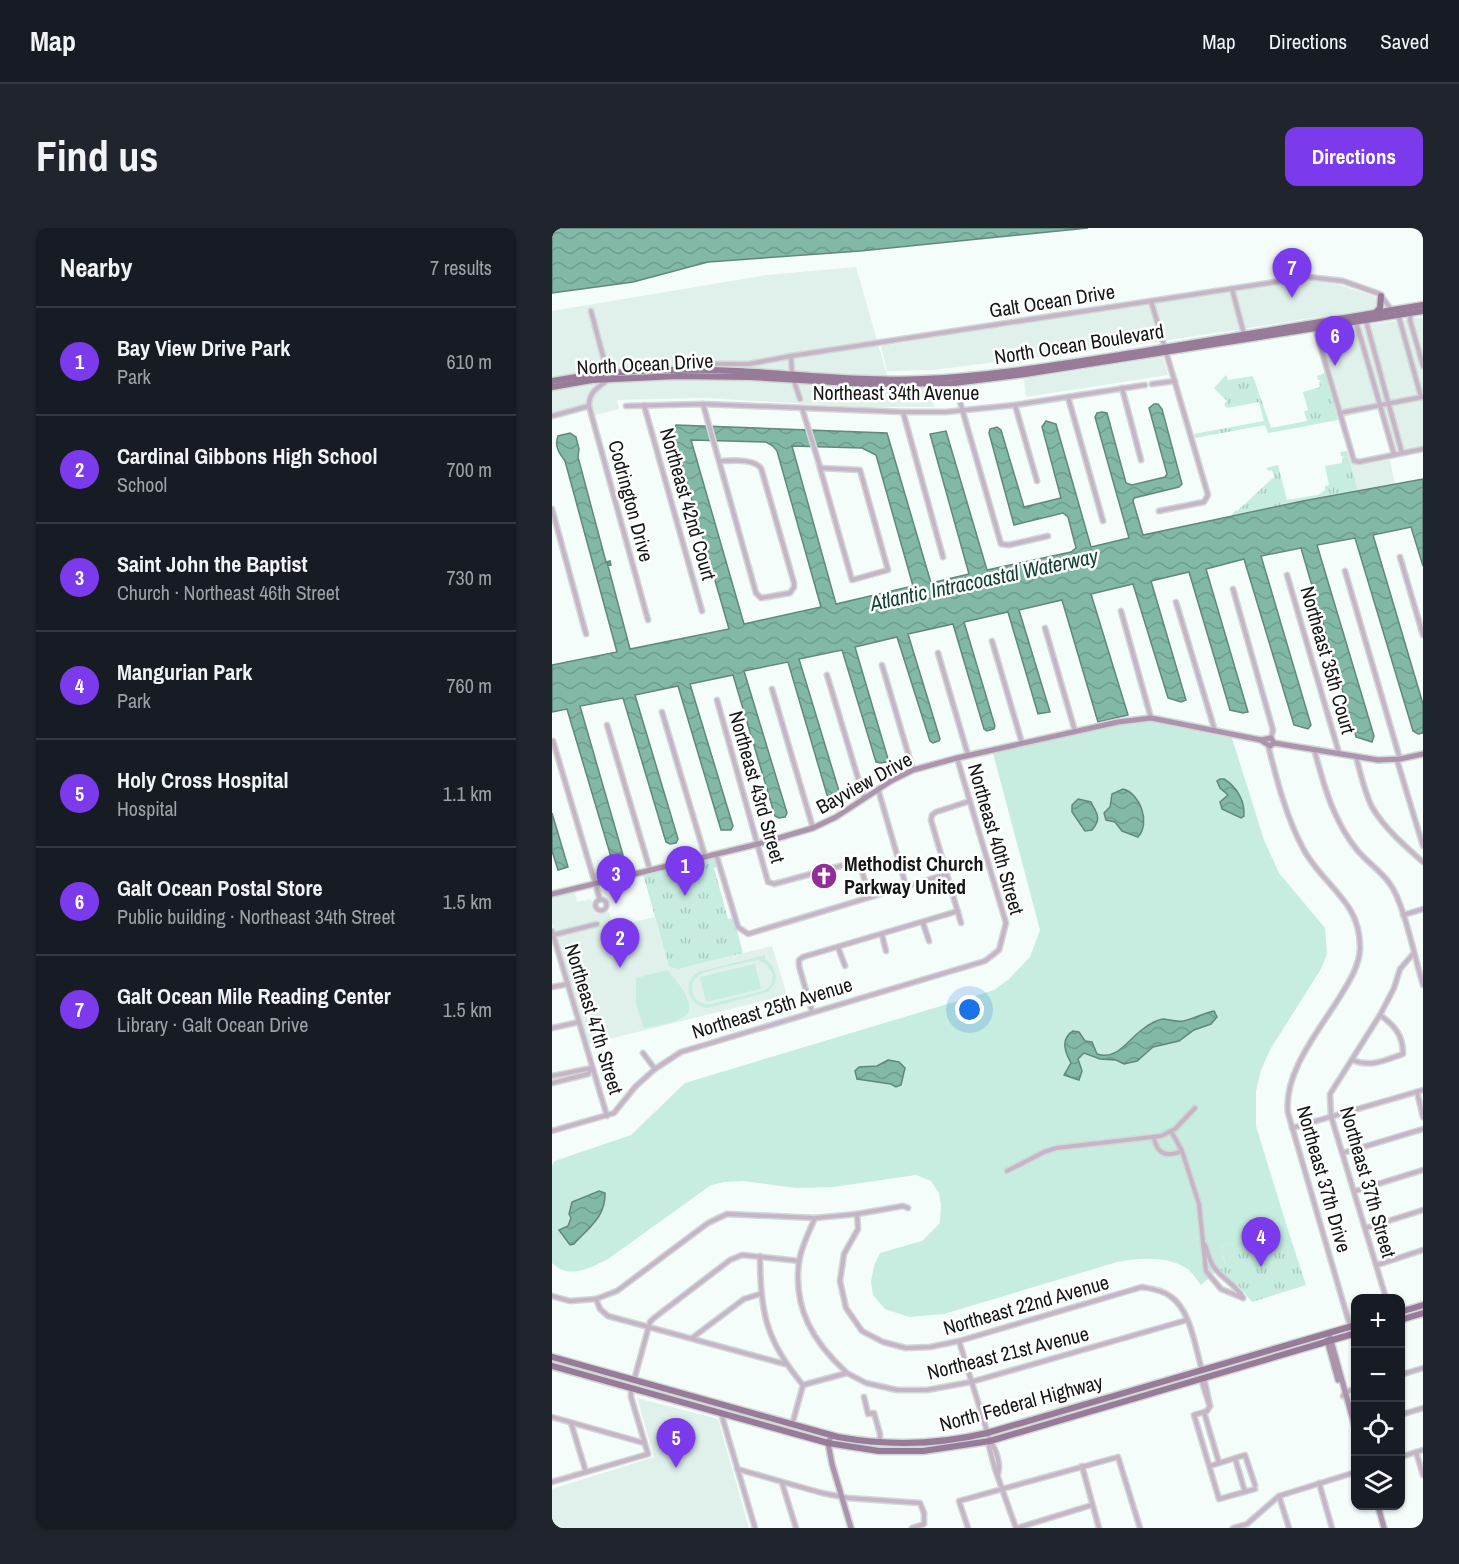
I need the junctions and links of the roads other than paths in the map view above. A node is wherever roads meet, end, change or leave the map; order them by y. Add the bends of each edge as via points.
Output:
1 (1232, 289) junction
2 (1381, 296) junction
3 (1151, 301) junction
4 (1423, 305) edge
5 (1391, 310) junction
6 (1408, 310) junction
7 (591, 311) dead end
8 (1423, 311) edge
9 (1375, 313) junction
10 (1398, 314) junction
11 (1361, 319) junction
12 (1314, 327) junction
13 (1244, 335) junction
14 (1238, 341) junction
15 (1164, 350) junction
16 (800, 355) junction
17 (791, 356) junction
18 (792, 366) junction
19 (1423, 366) edge
20 (700, 370) junction
21 (738, 374) junction
22 (609, 376) junction
23 (793, 377) junction
24 (953, 380) junction
25 (552, 381) edge
26 (586, 381) junction
27 (1175, 381) junction
28 (1152, 384) dead end
29 (1145, 385) dead end
30 (552, 387) edge
31 (1122, 388) junction
32 (593, 391) junction
33 (1068, 397) junction
34 (1422, 397) edge
35 (800, 399) dead end
36 (703, 404) junction
37 (1388, 404) junction
38 (644, 405) junction
39 (1016, 405) junction
40 (1381, 405) junction
41 (589, 406) junction
42 (626, 406) dead end
43 (802, 408) junction
44 (961, 410) junction
45 (903, 412) junction
46 (1340, 413) junction
47 (552, 416) edge
48 (1423, 450) edge
49 (1402, 453) junction
50 (1394, 454) junction
51 (1141, 460) dead end
52 (719, 461) junction
53 (820, 468) junction
54 (1037, 481) dead end
55 (552, 509) edge
56 (1159, 512) dead end
57 (1103, 521) dead end
58 (1048, 536) dead end
59 (943, 557) dead end
60 (1400, 557) dead end
61 (1345, 571) dead end
62 (1287, 575) dead end
63 (1233, 589) dead end
64 (1176, 602) dead end
65 (702, 611) dead end
66 (1121, 611) dead end
67 (648, 620) dead end
68 (1045, 628) dead end
69 (586, 634) dead end
70 (1423, 635) edge
71 (992, 640) dead end
72 (938, 653) dead end
73 (882, 665) dead end
74 (827, 675) dead end
75 (772, 689) dead end
76 (717, 700) dead end
77 (662, 712) dead end
78 (1151, 718) junction
79 (607, 725) dead end
80 (1075, 731) junction
81 (1215, 731) junction
82 (553, 741) edge
83 (1269, 742) junction
84 (1022, 743) junction
85 (1314, 749) junction
86 (1339, 753) junction
87 (1423, 754) edge
88 (968, 755) junction
89 (1356, 757) junction
90 (957, 758) junction
91 (1399, 760) junction
92 (913, 770) junction
93 (878, 789) junction
94 (864, 798) junction
95 (970, 801) junction
96 (813, 828) junction
97 (758, 844) junction
98 (1423, 846) edge
99 (716, 854) junction
100 (705, 856) junction
101 (1423, 862) edge
102 (650, 870) junction
103 (948, 874) junction
104 (595, 883) junction
105 (906, 886) junction
106 (553, 893) edge
107 (870, 897) junction
108 (600, 900) dead end
109 (1423, 909) edge
110 (958, 911) junction
111 (1403, 915) junction
112 (923, 922) junction
113 (962, 923) dead end
114 (597, 924) dead end
115 (1005, 929) joint
116 (553, 933) edge
117 (882, 935) junction
118 (929, 941) dead end
119 (554, 946) edge
120 (838, 947) junction
121 (886, 951) dead end
122 (1413, 954) junction
123 (844, 966) dead end
124 (568, 984) junction
125 (1423, 985) edge
126 (552, 987) edge
127 (812, 1012) junction
128 (1380, 1015) junction
129 (579, 1022) junction
130 (552, 1028) edge
131 (643, 1053) dead end
132 (1352, 1060) junction
133 (593, 1068) junction
134 (655, 1069) junction
135 (552, 1076) edge
136 (552, 1083) edge
137 (1423, 1090) edge
138 (1417, 1092) junction
139 (1195, 1108) dead end
140 (607, 1116) junction
141 (1331, 1116) junction
142 (1423, 1117) edge
143 (1293, 1128) junction
144 (1423, 1129) edge
145 (552, 1131) edge
146 (1171, 1131) junction
147 (1154, 1138) junction
148 (1182, 1151) junction
149 (1343, 1153) junction
150 (1423, 1170) edge
151 (1007, 1172) dead end
152 (1354, 1191) junction
153 (908, 1208) dead end
154 (1423, 1210) edge
155 (857, 1214) junction
156 (815, 1218) junction
157 (1366, 1228) junction
158 (1205, 1244) junction
159 (1423, 1250) edge
160 (760, 1256) junction
161 (799, 1261) junction
162 (1377, 1265) junction
163 (1221, 1276) junction
164 (1215, 1284) junction
165 (760, 1294) junction
166 (1385, 1294) edge
167 (552, 1296) edge
168 (596, 1299) junction
169 (1423, 1305) edge
170 (1405, 1311) edge
171 (1423, 1313) edge
172 (1351, 1319) edge
173 (1405, 1319) edge
174 (1187, 1320) junction
175 (649, 1327) junction
176 (1351, 1327) edge
177 (1327, 1333) junction
178 (1351, 1334) edge
179 (692, 1338) junction
180 (959, 1341) junction
181 (1329, 1341) junction
182 (1264, 1352) junction
183 (552, 1357) edge
184 (785, 1364) junction
185 (552, 1366) edge
186 (585, 1366) junction
187 (1423, 1368) edge
188 (1202, 1370) junction
189 (1227, 1371) junction
190 (574, 1372) junction
191 (847, 1373) junction
192 (1405, 1374) edge
193 (1202, 1378) junction
194 (634, 1380) junction
195 (1193, 1381) junction
196 (970, 1382) junction
197 (615, 1383) junction
198 (649, 1384) junction
199 (803, 1385) junction
200 (1150, 1386) junction
201 (631, 1388) junction
202 (1351, 1391) edge
203 (1344, 1394) junction
204 (864, 1397) dead end
205 (1140, 1397) junction
206 (1423, 1408) edge
207 (1204, 1412) junction
208 (721, 1413) junction
209 (1053, 1414) junction
210 (1405, 1414) edge
211 (1351, 1416) edge
212 (552, 1417) edge
213 (571, 1423) junction
214 (1048, 1424) junction
215 (792, 1425) junction
216 (780, 1430) junction
217 (987, 1433) junction
218 (832, 1435) junction
219 (990, 1441) junction
220 (645, 1443) junction
221 (828, 1443) junction
222 (880, 1443) junction
223 (912, 1444) junction
224 (1423, 1450) edge
225 (912, 1452) junction
226 (1416, 1452) junction
227 (1404, 1456) edge
228 (1235, 1458) junction
229 (1219, 1463) junction
230 (1082, 1466) junction
231 (1210, 1466) junction
232 (737, 1469) junction
233 (586, 1472) junction
234 (1351, 1474) edge
235 (1423, 1475) edge
236 (552, 1482) edge
237 (782, 1482) junction
238 (1319, 1484) junction
239 (1004, 1488) junction
240 (1245, 1492) junction
241 (841, 1495) junction
242 (1279, 1496) junction
243 (1092, 1504) junction
244 (1379, 1510) edge
245 (1247, 1526) edge
246 (755, 1528) edge
247 (796, 1528) edge
248 (850, 1528) edge
249 (912, 1528) edge
250 (968, 1528) edge
251 (1016, 1528) edge
252 (1099, 1528) edge
253 (1140, 1528) edge
254 (1233, 1528) edge
255 (1289, 1528) edge
256 (1332, 1528) edge
257 (1384, 1528) edge

1 - 2 street, Galt Ocean Drive via 1308,278 1343,281
1 - 3 street, Galt Ocean Drive
1 - 13 street
2 - 5 street
2 - 9 main road via 1380,308
3 - 15 street
3 - 16 street, Galt Ocean Drive
4 - 6 main road, North Ocean Boulevard
5 - 6 main road, North Ocean Boulevard
5 - 9 main road, North Ocean Boulevard
5 - 10 street
6 - 8 main road, North Ocean Boulevard
6 - 10 main road
6 - 19 street
7 - 22 street
9 - 11 main road, North Ocean Boulevard
10 - 11 main road, North Ocean Boulevard
10 - 34 street
11 - 12 main road, North Ocean Boulevard
11 - 37 street
11 - 40 street
12 - 13 main road, North Ocean Boulevard
12 - 14 main road, North Ocean Boulevard
12 - 46 street
13 - 14 main road
13 - 15 main road, North Ocean Boulevard
14 - 15 main road, North Ocean Boulevard
15 - 24 main road, North Ocean Boulevard via 1020,375
15 - 27 street
16 - 17 street, Galt Ocean Drive
16 - 18 street
17 - 18 street
17 - 20 street, Galt Ocean Drive
18 - 23 street
20 - 21 main road, North Ocean Drive
20 - 22 main road, North Ocean Drive
21 - 22 main road, North Ocean Drive
21 - 23 main road, North Ocean Boulevard
22 - 25 main road, North Ocean Drive
22 - 26 main road, North Ocean Drive
22 - 32 street
23 - 24 main road, North Ocean Boulevard via 873,385
23 - 35 street
24 - 44 street
26 - 30 main road, North Ocean Drive
26 - 32 street
27 - 28 street
27 - 56 street via 1208,495 1204,502
29 - 31 street, Northeast 34th Avenue
31 - 33 street, Northeast 34th Avenue
31 - 51 street
32 - 41 street
33 - 39 street, Northeast 34th Avenue
33 - 57 street
34 - 37 street
36 - 38 street, Northeast 34th Avenue
36 - 43 street, Northeast 34th Avenue
36 - 52 street
37 - 40 street
37 - 49 street
38 - 42 street, Northeast 34th Avenue
38 - 65 street, Northeast 42nd Court
39 - 44 street, Northeast 34th Avenue
39 - 54 street
40 - 46 street
40 - 50 street
41 - 47 street
41 - 67 street, Codrington Drive
43 - 45 street, Northeast 34th Avenue
43 - 53 street
44 - 45 street, Northeast 34th Avenue
44 - 58 street via 1001,544
45 - 59 street
46 - 50 street via 1354,461
48 - 49 street
49 - 50 street
52 - 52 street via 756,593 762,598 790,593 793,579 761,468 752,462
53 - 53 street via 852,580 888,570 860,470
55 - 69 street
60 - 70 street
61 - 91 street
62 - 86 street, Northeast 35th Court
63 - 83 street, Northeast 37th Drive via 1273,730
64 - 81 street
66 - 78 street
68 - 80 street
71 - 84 street
72 - 88 street, Northeast 40th Street
73 - 92 street
74 - 94 street
75 - 96 street
76 - 97 street, Northeast 43rd Street
77 - 100 street
78 - 80 street, Bayview Drive
78 - 81 street, Bayview Drive
79 - 102 street
80 - 84 street, Bayview Drive
81 - 83 street, Bayview Drive
82 - 104 street
83 - 85 street, Bayview Drive
83 - 143 street, Northeast 37th Drive via 1283,800 1305,852 1321,876 1346,901 1360,933 1354,975 1289,1083 1286,1100
84 - 88 street, Bayview Drive
85 - 86 street, Bayview Drive
85 - 111 street via 1328,801 1343,832 1391,885
86 - 89 street, Bayview Drive
87 - 91 street, Bayview Drive
88 - 90 street, Bayview Drive
89 - 91 street, Bayview Drive
89 - 101 street via 1380,819
90 - 92 street, Bayview Drive
90 - 95 street, Northeast 40th Street
91 - 98 street
92 - 93 street, Bayview Drive
93 - 94 street, Bayview Drive
93 - 105 street
94 - 96 street, Bayview Drive
95 - 103 street via 932,815
95 - 115 street, Northeast 40th Street
96 - 97 street, Bayview Drive
97 - 99 street, Bayview Drive
97 - 107 street, Northeast 43rd Street via 768,882 774,885 857,862
99 - 100 street, Bayview Drive
99 - 107 street via 738,927 748,934
100 - 102 street, Bayview Drive
102 - 104 street, Bayview Drive
103 - 105 street
103 - 110 street
104 - 106 street, Bayview Drive
104 - 108 street
105 - 107 street
109 - 111 street
110 - 112 street
110 - 113 street
111 - 122 street
112 - 117 street
112 - 118 street
114 - 116 street
115 - 127 street, Northeast 25th Avenue via 999,950 985,961
116 - 119 street, Northeast 47th Street
117 - 120 street
117 - 121 street
119 - 124 street, Northeast 47th Street
120 - 123 street
120 - 127 street via 799,960
122 - 125 street
122 - 128 street, Northeast 37th Street via 1400,969
124 - 126 street
124 - 129 street, Northeast 47th Street
127 - 134 street, Northeast 25th Avenue via 694,1047
128 - 132 street, Northeast 37th Street
128 - 132 street via 1394,1024 1403,1043 1403,1054 1370,1065
129 - 130 street
129 - 133 street, Northeast 47th Street
131 - 134 street
132 - 141 street, Northeast 37th Street via 1329,1094
133 - 135 street
133 - 136 street via 588,1074
133 - 140 street, Northeast 47th Street
134 - 140 street, Northeast 25th Avenue via 619,1109
137 - 138 street
138 - 141 street
138 - 142 street
139 - 146 street
140 - 145 street, Northeast 25th Avenue
141 - 143 street
141 - 149 street, Northeast 37th Street
143 - 172 street, Northeast 37th Drive
144 - 149 street
146 - 147 street
146 - 148 street
147 - 148 street via 1163,1154
147 - 151 street via 1056,1148
148 - 158 street via 1199,1204
149 - 152 street, Northeast 37th Street
150 - 152 street
152 - 157 street, Northeast 37th Street
153 - 155 street
154 - 157 street
155 - 156 street
155 - 180 street, Northeast 22nd Avenue via 858,1229 844,1254 840,1281 846,1308 862,1331 906,1348
156 - 161 street
156 - 168 street via 727,1214 708,1223 617,1291
157 - 162 street, Northeast 37th Street
158 - 163 street via 1211,1264
158 - 164 street via 1206,1271
159 - 162 street
160 - 161 street
160 - 165 street
160 - 175 street via 742,1255 730,1260 654,1318
161 - 191 street via 800,1298 810,1330
162 - 166 street, Northeast 37th Street
163 - 164 street
163 - 164 street via 1243,1298 1226,1293
165 - 179 street via 744,1299
165 - 184 street via 765,1319
167 - 168 street via 570,1301
168 - 175 street via 603,1314
169 - 170 main road
171 - 173 main road
174 - 180 street, Northeast 22nd Avenue via 1170,1296 1142,1287
174 - 188 street, Northeast 22nd Avenue
174 - 196 street, Northeast 21st Avenue
175 - 179 street
175 - 194 street
176 - 177 main road, North Federal Highway
177 - 181 street
177 - 182 main road, North Federal Highway
178 - 181 main road, North Federal Highway
179 - 184 street
180 - 196 street
181 - 189 main road, North Federal Highway
181 - 203 street
182 - 188 main road, North Federal Highway
182 - 189 main road via 1261,1358 1231,1366
183 - 186 main road, North Federal Highway
184 - 199 street
185 - 190 main road, North Federal Highway
186 - 190 main road
186 - 194 main road, North Federal Highway
187 - 192 street
188 - 195 main road
188 - 200 main road, North Federal Highway
189 - 193 main road, North Federal Highway
190 - 197 main road, North Federal Highway
191 - 196 street, Northeast 21st Avenue via 866,1383 897,1390 927,1390
191 - 199 street
193 - 195 main road, North Federal Highway
193 - 207 street via 1210,1406
194 - 197 main road
194 - 198 main road, North Federal Highway
195 - 205 main road, North Federal Highway
196 - 217 street
197 - 201 main road, North Federal Highway
198 - 201 main road
198 - 215 main road, North Federal Highway
199 - 215 street
200 - 205 main road
200 - 209 main road, North Federal Highway
201 - 208 main road, North Federal Highway
201 - 220 street
202 - 203 street
203 - 211 street
204 - 222 street via 868,1414 874,1413
205 - 214 main road, North Federal Highway
206 - 210 street
207 - 229 street
207 - 231 street via 1194,1415
208 - 216 main road, North Federal Highway
208 - 232 street
209 - 214 main road
209 - 217 main road, North Federal Highway
212 - 213 street
213 - 220 street
213 - 233 street
214 - 219 main road, North Federal Highway
215 - 216 main road
215 - 218 main road, North Federal Highway
216 - 221 main road, North Federal Highway
217 - 219 street
217 - 223 main road, North Federal Highway
218 - 221 street
218 - 222 main road, North Federal Highway
219 - 225 main road, North Federal Highway
219 - 239 street
220 - 233 street via 648,1454
221 - 225 main road, North Federal Highway
221 - 241 street
222 - 223 main road, North Federal Highway
223 - 225 street
224 - 226 street
226 - 227 street
226 - 235 street
228 - 229 street
228 - 240 street
228 - 240 street via 1246,1456 1255,1487
229 - 231 street
230 - 239 street
230 - 243 street
230 - 253 street via 1118,1457
231 - 240 street via 1219,1499
232 - 237 street
232 - 246 street
233 - 236 street
234 - 238 street
237 - 241 street
237 - 247 street
238 - 242 street
238 - 256 street
239 - 250 street via 960,1501
239 - 251 street
241 - 248 street
241 - 249 street via 920,1503 924,1524
242 - 245 street
242 - 255 street
243 - 251 street
243 - 252 street
244 - 257 street
245 - 254 street

